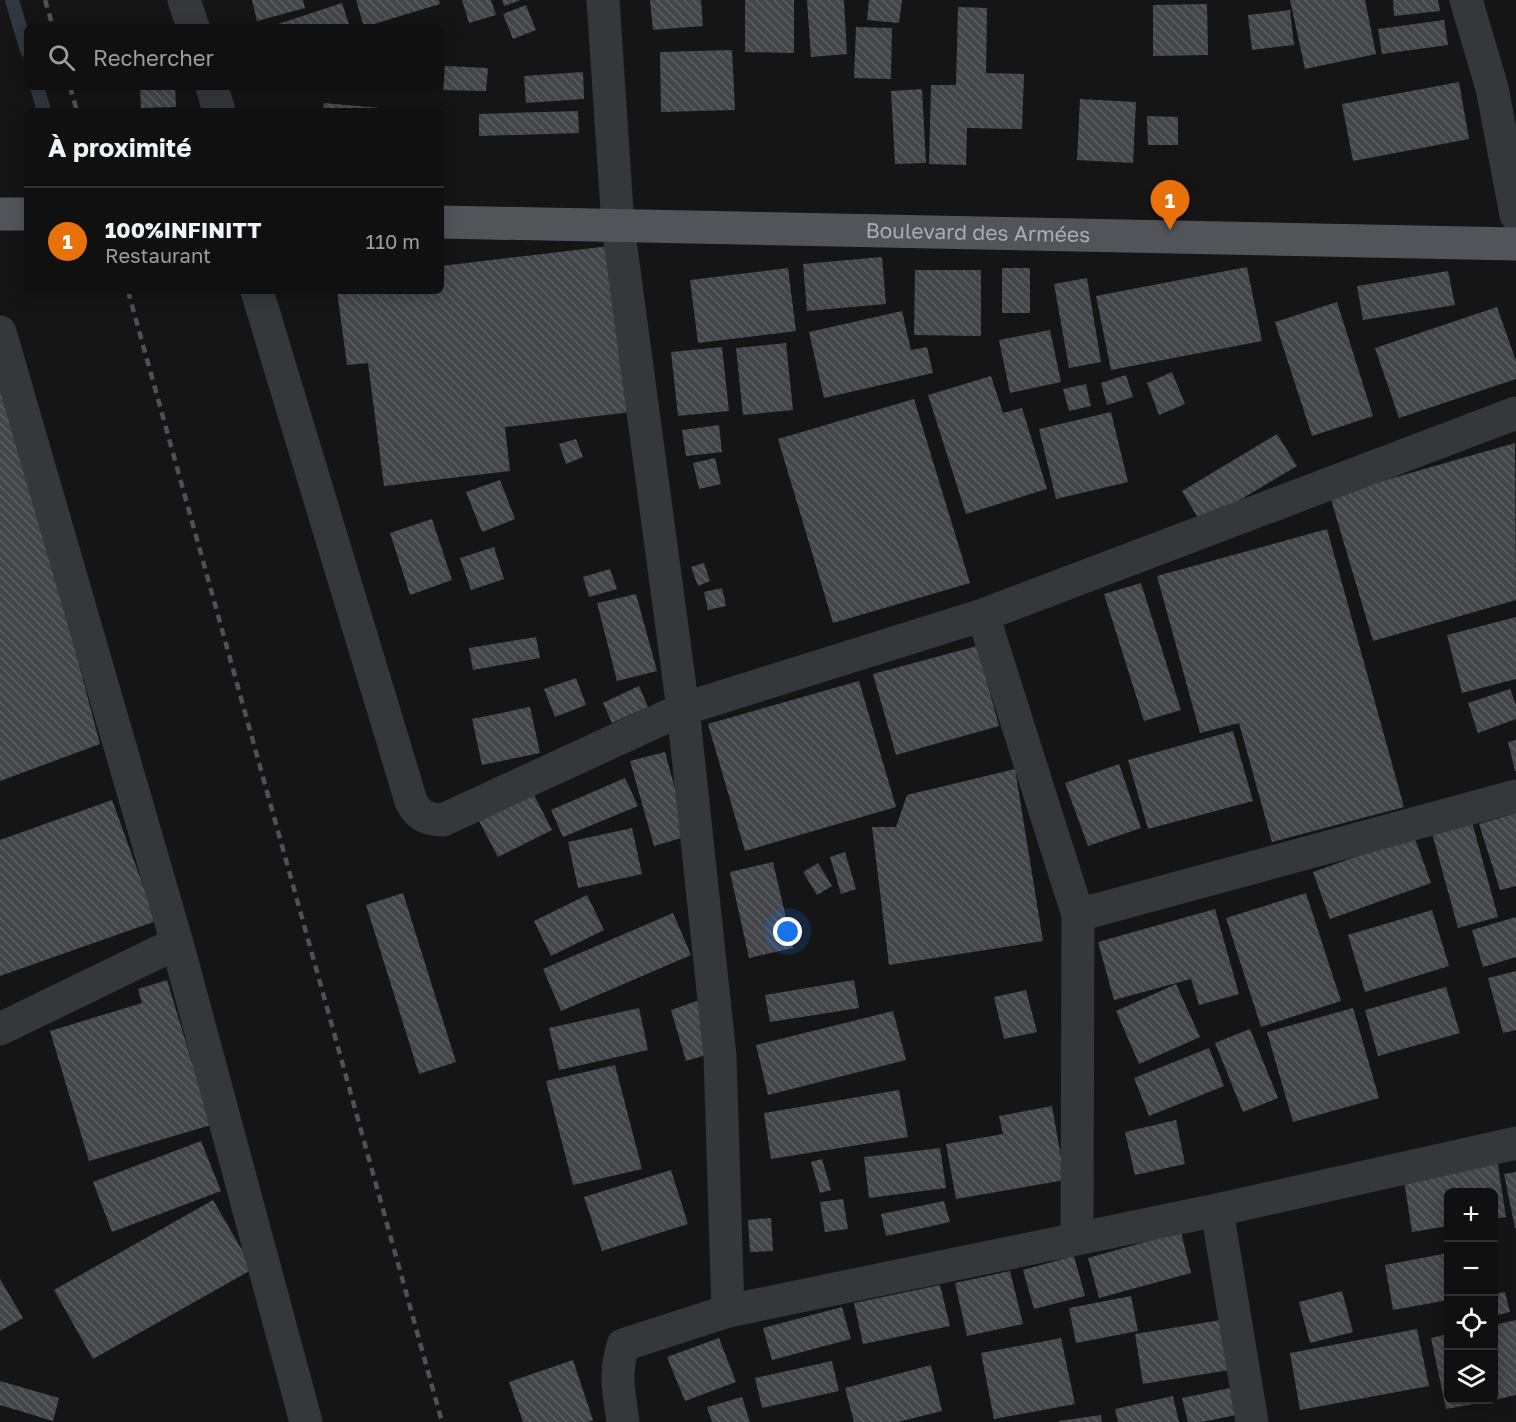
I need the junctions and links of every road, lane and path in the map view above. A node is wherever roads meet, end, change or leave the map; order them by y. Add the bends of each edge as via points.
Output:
1 (184, 0) edge
2 (603, 0) edge
3 (1466, 0) edge
4 (192, 24) edge
5 (213, 90) edge
6 (218, 108) edge
7 (0, 214) edge
8 (24, 214) edge
9 (1516, 215) edge
10 (444, 222) edge
11 (618, 226) junction
12 (1516, 244) edge
13 (258, 294) edge
14 (0, 332) edge
15 (1516, 413) edge
16 (983, 615) junction
17 (683, 709) junction
18 (1516, 796) edge
19 (1078, 915) junction
20 (177, 943) junction
21 (0, 1029) edge
22 (1516, 1143) edge
23 (1217, 1210) junction
24 (1077, 1239) junction
25 (728, 1311) junction
26 (306, 1422) edge
27 (623, 1422) edge
28 (1252, 1422) edge

1 - 4 street
2 - 11 street
3 - 9 street via 1492,88
5 - 6 street
7 - 8 main road
10 - 11 main road, Boulevard des Armées
11 - 12 main road, Boulevard des Armées
11 - 17 street
13 - 17 street via 416,813 443,820
14 - 20 street
15 - 16 street
16 - 17 street
16 - 19 street
17 - 25 street via 720,1056
18 - 19 street
19 - 24 street
20 - 21 street
20 - 26 street
22 - 23 street
23 - 24 street
23 - 28 street
24 - 25 street
25 - 27 street via 622,1345 616,1383

